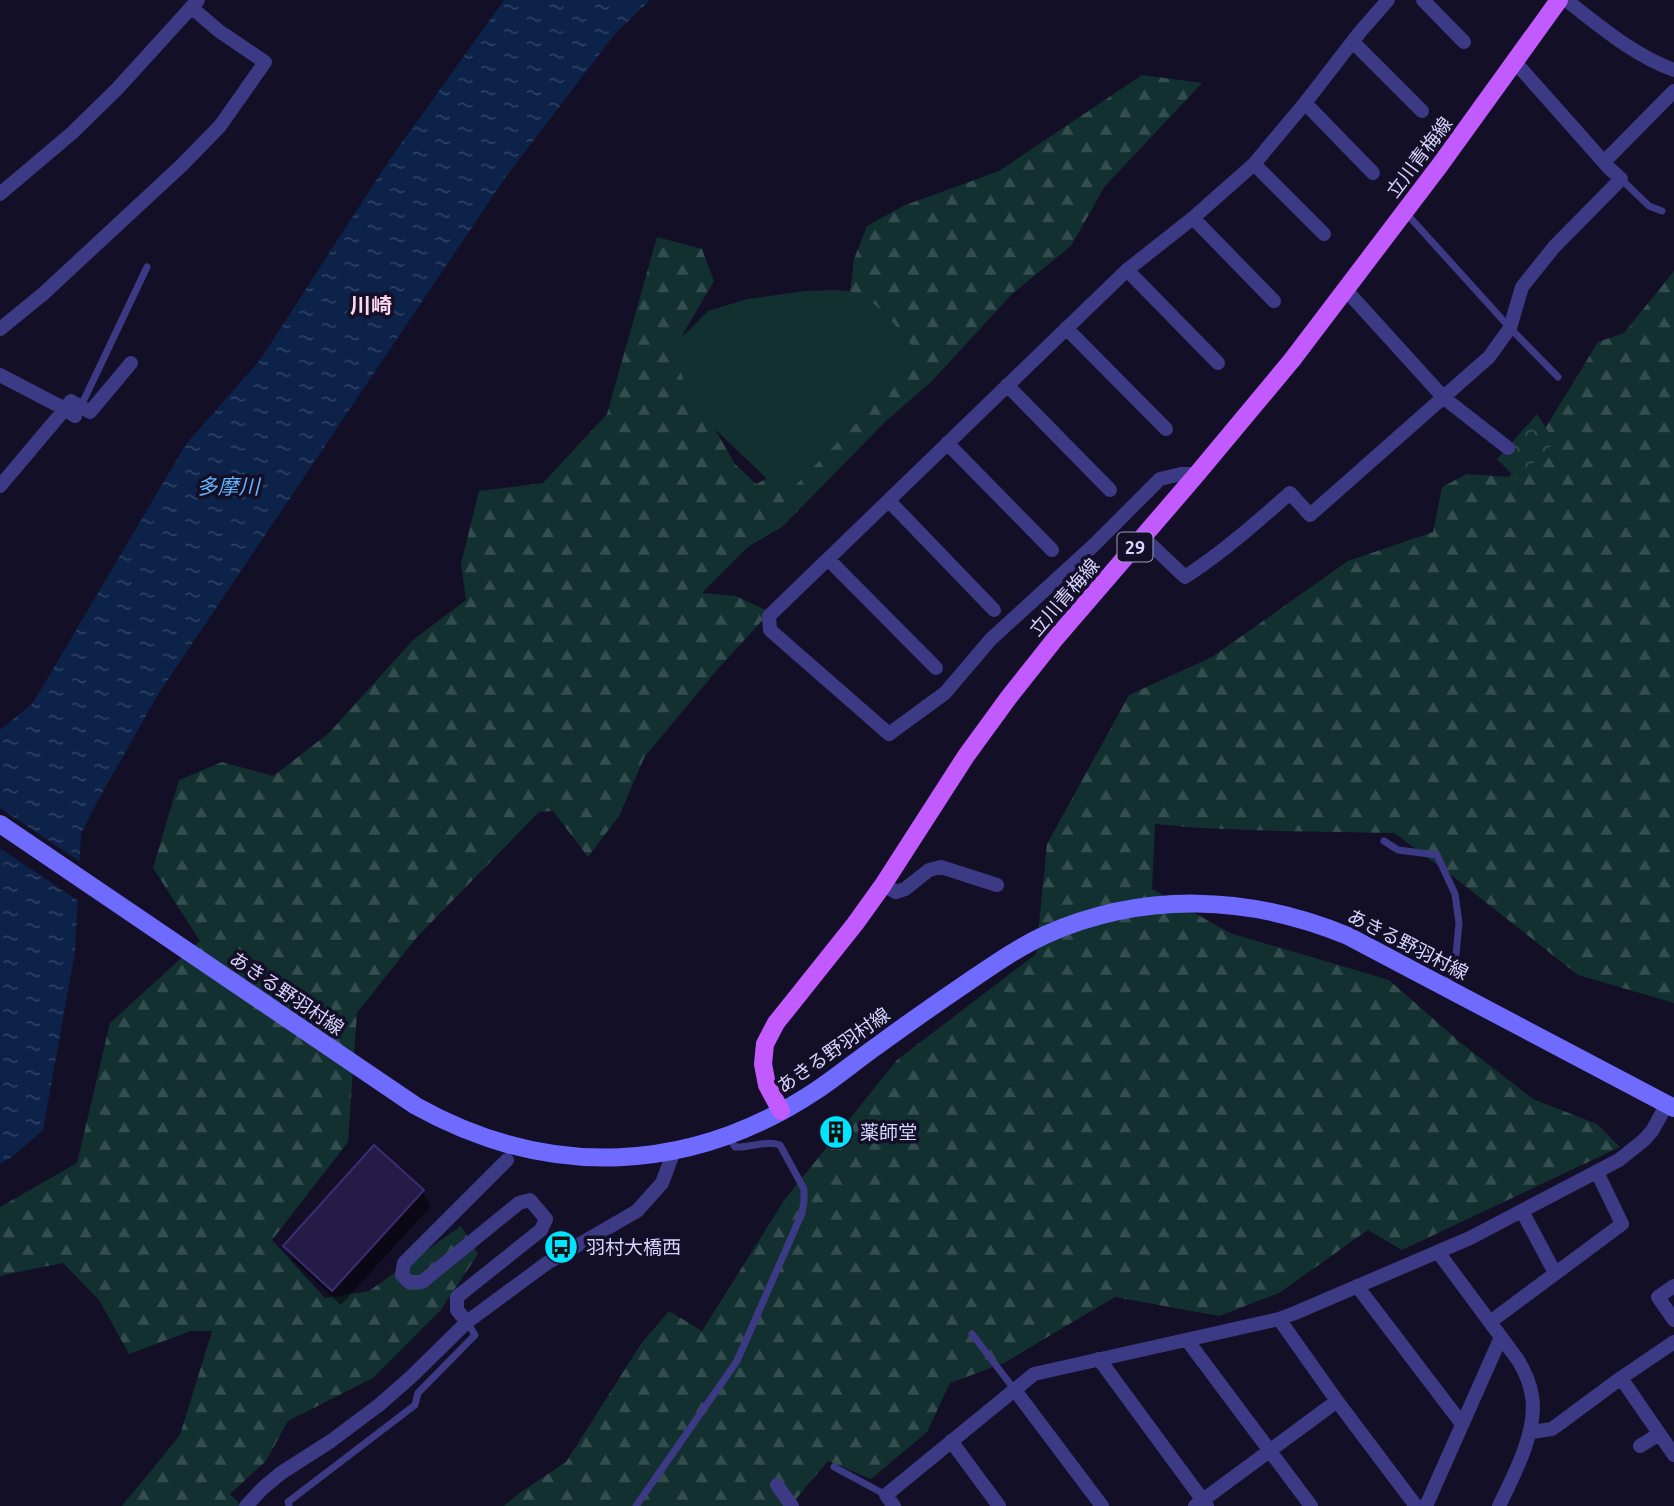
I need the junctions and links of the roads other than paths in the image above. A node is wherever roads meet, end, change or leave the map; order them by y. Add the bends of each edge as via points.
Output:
1 (1388, 0) edge
2 (1423, 0) edge
3 (1559, 0) edge
4 (1566, 0) edge
5 (194, 3) edge
6 (1353, 42) junction
7 (1464, 42) dead end
8 (1515, 62) junction
9 (1674, 70) edge
10 (1674, 91) edge
11 (1305, 103) junction
12 (1422, 111) dead end
13 (1604, 162) junction
14 (1254, 164) junction
15 (1373, 173) dead end
16 (1621, 179) junction
17 (0, 194) edge
18 (1405, 211) junction
19 (1662, 211) dead end
20 (1193, 218) junction
21 (1324, 234) dead end
22 (147, 267) dead end
23 (1126, 270) junction
24 (1346, 290) junction
25 (1274, 301) dead end
26 (1066, 328) junction
27 (1510, 328) junction
28 (0, 329) edge
29 (131, 363) dead end
30 (1218, 363) dead end
31 (0, 375) edge
32 (1558, 377) dead end
33 (1007, 385) junction
34 (1444, 398) junction
35 (73, 410) junction
36 (1166, 429) dead end
37 (947, 443) junction
38 (1508, 448) dead end
39 (1197, 474) junction
40 (0, 486) edge
41 (1110, 490) dead end
42 (889, 501) junction
43 (1143, 537) junction
44 (1052, 550) dead end
45 (828, 559) junction
46 (994, 610) dead end
47 (936, 668) dead end
48 (0, 824) edge
49 (1384, 841) dead end
50 (997, 885) dead end
51 (883, 886) junction
52 (1445, 986) junction
53 (1671, 1106) edge
54 (781, 1111) junction
55 (728, 1136) junction
56 (674, 1151) junction
57 (507, 1160) dead end
58 (1597, 1172) junction
59 (1522, 1211) junction
60 (1438, 1252) junction
61 (1555, 1273) junction
62 (1357, 1286) junction
63 (1674, 1286) edge
64 (1279, 1319) junction
65 (1674, 1320) edge
66 (467, 1322) junction
67 (1490, 1322) junction
68 (972, 1334) dead end
69 (1501, 1337) junction
70 (1187, 1340) junction
71 (1674, 1342) edge
72 (1098, 1359) junction
73 (1621, 1378) junction
74 (1014, 1389) junction
75 (1337, 1401) junction
76 (1462, 1424) junction
77 (1531, 1432) junction
78 (1659, 1434) junction
79 (951, 1441) junction
80 (1640, 1446) dead end
81 (1269, 1450) junction
82 (1674, 1455) edge
83 (834, 1467) dead end
84 (776, 1485) dead end
85 (890, 1500) edge
86 (1202, 1504) edge
87 (246, 1506) edge
88 (289, 1506) edge
89 (636, 1506) edge
90 (792, 1506) edge
91 (999, 1506) edge
92 (1102, 1506) edge
93 (1311, 1506) edge
94 (1416, 1506) edge
95 (1426, 1506) edge
96 (1499, 1506) edge

1 - 6 street
2 - 7 street
3 - 8 main road, 立川青梅線 / 29
4 - 9 street via 1625,45
5 - 17 street via 117,89
5 - 28 street via 219,31 265,62 220,125 182,165
6 - 11 street
6 - 12 street
8 - 13 street
8 - 18 main road, 立川青梅線 / 29
10 - 13 street
11 - 14 street
11 - 15 street
13 - 16 street
14 - 20 street
14 - 21 street
16 - 19 lane via 1649,206
16 - 27 street via 1521,287
18 - 24 main road, 立川青梅線 / 29
18 - 27 lane
20 - 23 street
20 - 25 street
22 - 35 lane
23 - 26 street
23 - 30 street
24 - 34 street
24 - 39 main road, 立川青梅線 / 29
26 - 33 street
26 - 36 street
27 - 32 lane
27 - 34 street via 1489,357
29 - 35 street via 90,412
31 - 35 street
33 - 37 street
33 - 41 street
34 - 38 street
34 - 43 street via 1310,515 1290,493 1240,538 1185,577
35 - 40 street
37 - 42 street
37 - 44 street
39 - 43 main road, 立川青梅線 / 29
39 - 45 street via 1160,479 991,639 946,692 889,734 770,629 769,616
42 - 45 street
42 - 46 street
43 - 51 main road, 立川青梅線 / 29 via 1009,697
45 - 47 street
48 - 56 main road, あきる野羽村線 via 438,1118 486,1138 567,1156
49 - 52 lane via 1398,850 1437,855 1455,894 1460,923 1455,965
50 - 51 street via 941,867 896,892
51 - 54 main road, 立川青梅線 / 29 via 769,1033 764,1076
52 - 53 main road, あきる野羽村線
52 - 54 main road, あきる野羽村線 via 1348,936 1278,912 1187,903 1124,910 1063,928 1008,954 819,1089
53 - 58 street via 1644,1140
54 - 55 main road, あきる野羽村線
55 - 56 main road, あきる野羽村線
55 - 89 lane via 735,1147 780,1145 804,1189 802,1213 737,1361
56 - 66 street via 662,1183 637,1211 547,1263
57 - 66 street via 404,1264 402,1275 409,1282 422,1282 519,1203 530,1200 546,1219 541,1230 457,1297 457,1310
58 - 59 street
58 - 61 street via 1622,1224
59 - 60 street
59 - 61 street
60 - 62 street
60 - 67 street
61 - 67 street
62 - 64 street
62 - 76 street
63 - 65 street via 1658,1297
64 - 70 street
64 - 75 street
66 - 87 street via 379,1405 281,1473
66 - 88 lane via 475,1335 418,1393 415,1405 288,1502
67 - 69 street
68 - 74 lane
69 - 76 street
69 - 77 street via 1524,1370 1533,1397
70 - 72 street
70 - 81 street
71 - 73 street
72 - 74 street via 1034,1374
72 - 86 street
73 - 77 street via 1552,1429
73 - 78 street
74 - 79 street
74 - 92 street
75 - 81 street
75 - 94 street
76 - 95 street
77 - 96 street
78 - 80 street
78 - 82 street
79 - 85 street
79 - 91 street
81 - 86 street
81 - 93 street
83 - 85 lane
84 - 90 street

